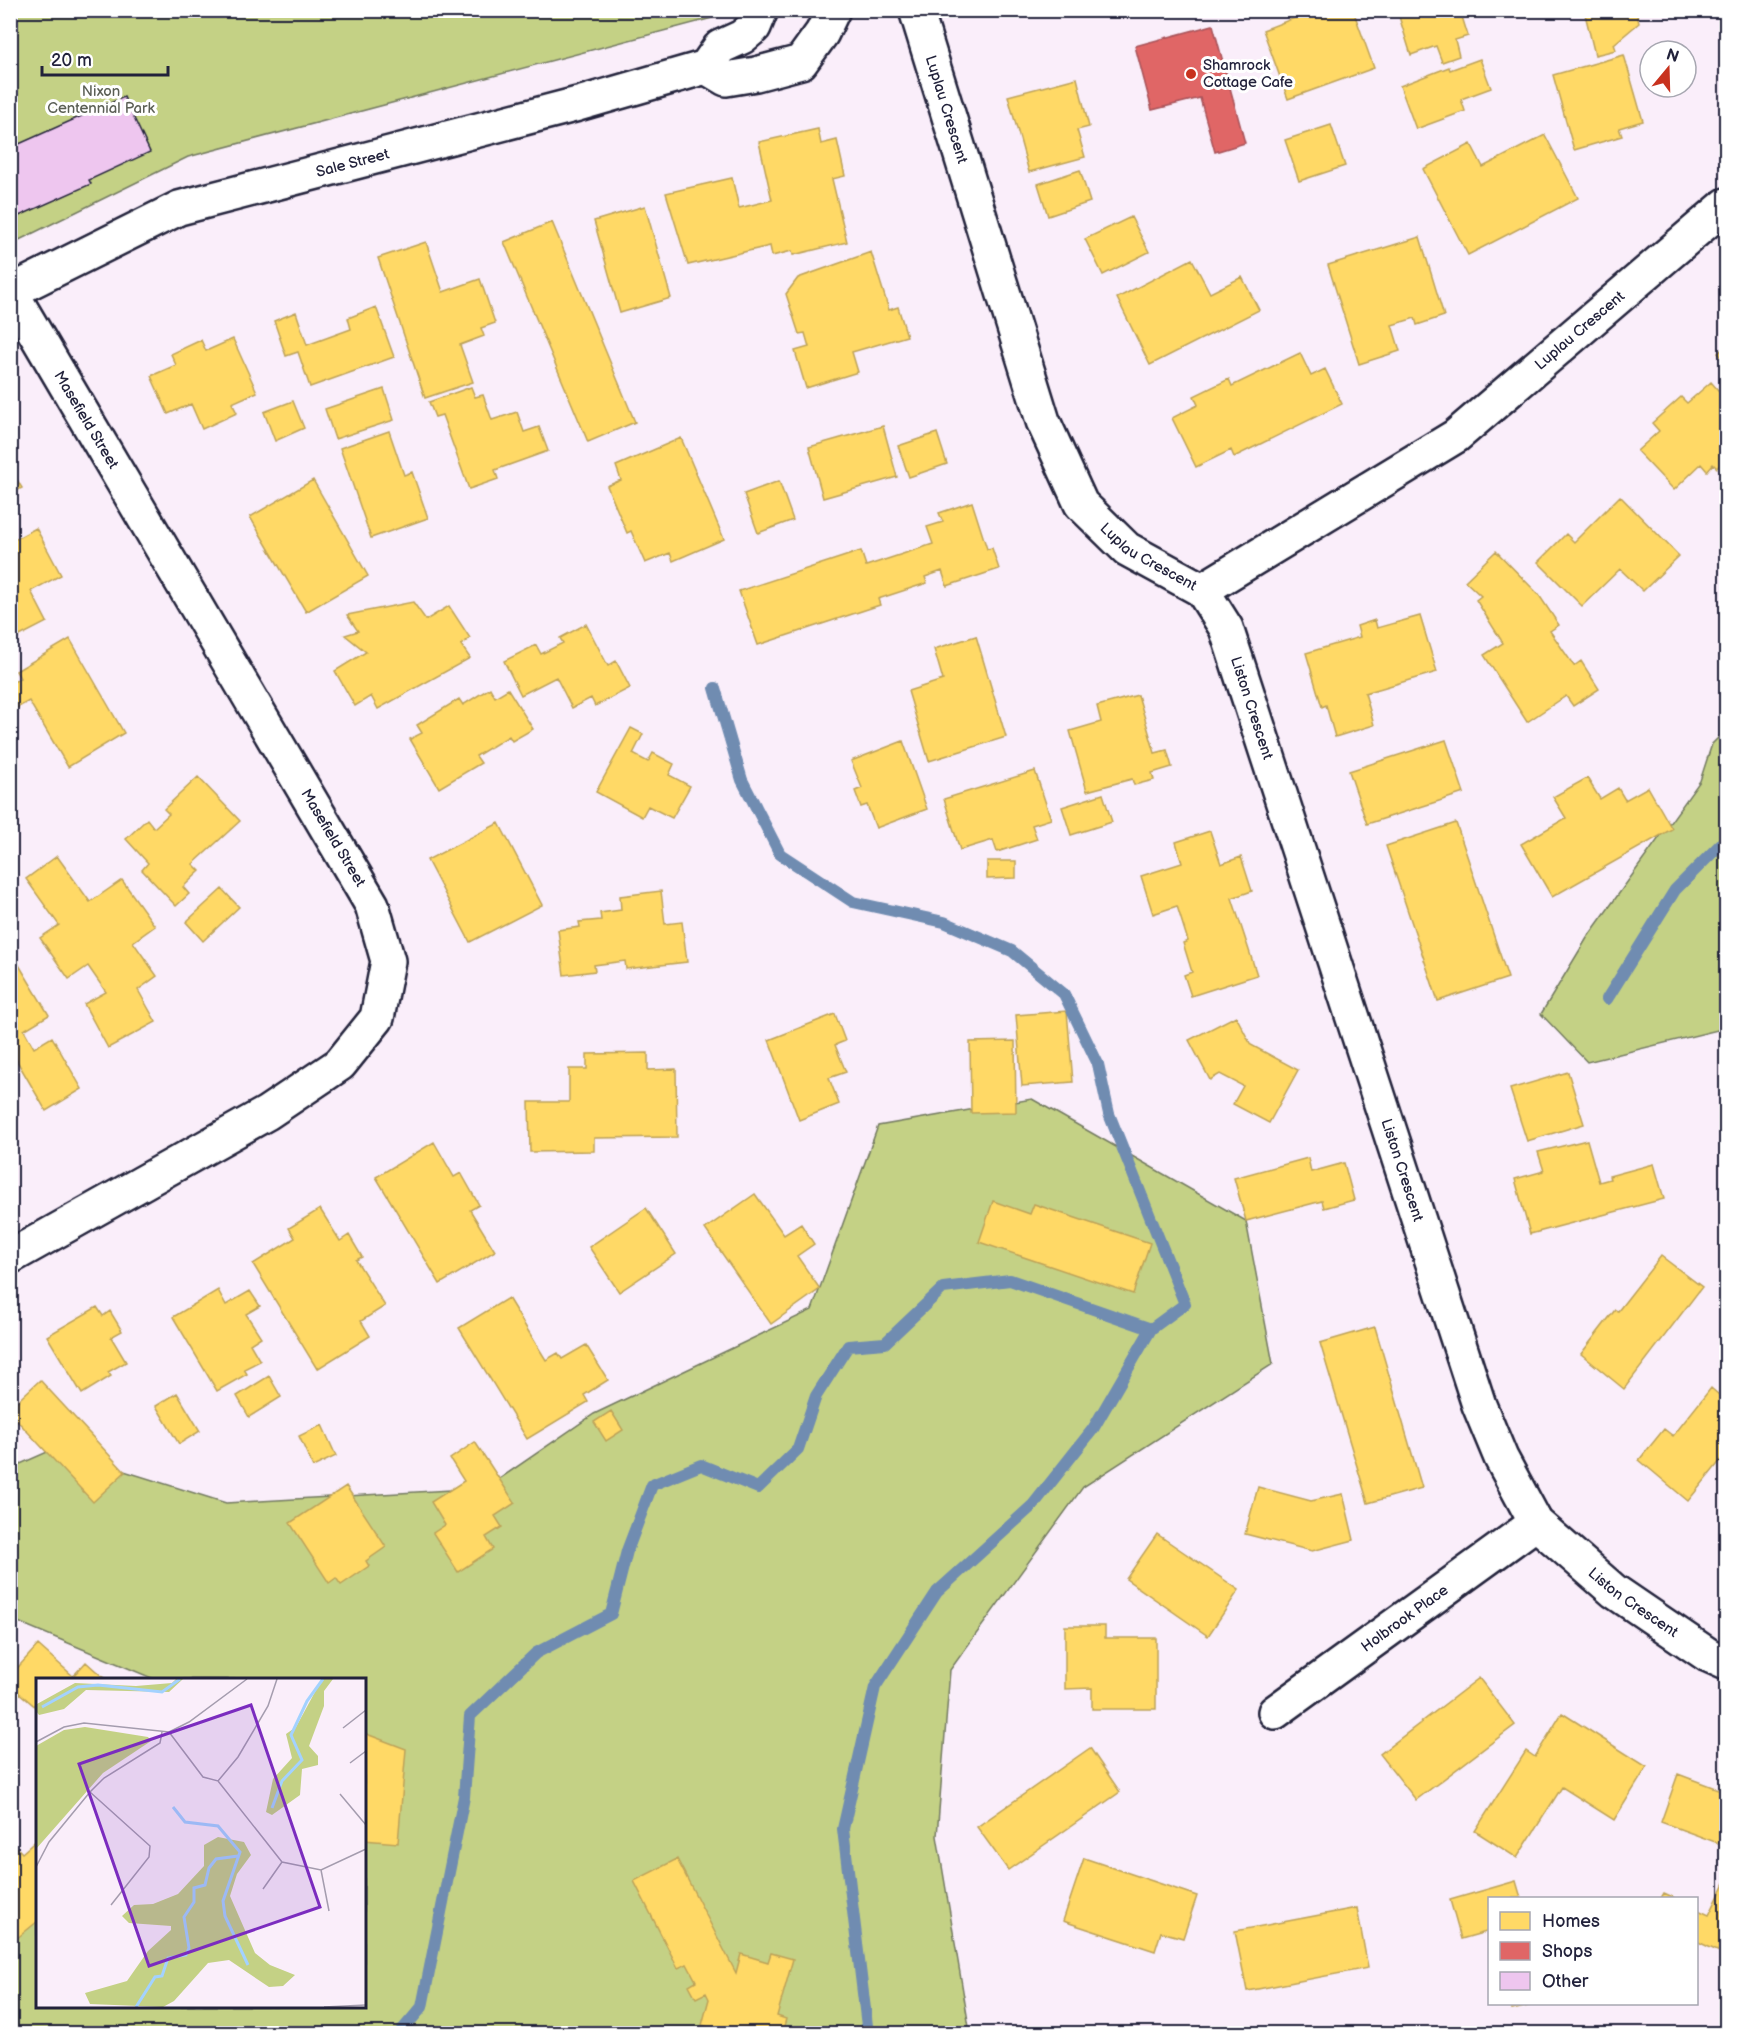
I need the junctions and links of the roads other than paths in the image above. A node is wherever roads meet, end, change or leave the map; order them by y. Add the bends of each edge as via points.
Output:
1 (761, 10) edge
2 (833, 10) edge
3 (916, 10) edge
4 (706, 67) junction
5 (1726, 205) edge
6 (11, 292) edge
7 (1202, 590) junction
8 (10, 1257) edge
9 (1536, 1523) junction
10 (1726, 1663) edge
11 (1275, 1712) dead end

1 - 4 street via 754,27 720,47
2 - 4 street via 801,62 726,79
3 - 7 street, Luplau Crescent via 1042,421 1081,504 1127,549
4 - 6 street, Sale Street via 179,208
5 - 7 street, Luplau Crescent via 1456,436
6 - 8 street, Masefield Street via 372,905 388,962 376,1018 340,1064 267,1113
7 - 9 street, Liston Crescent via 1226,628 1479,1406
9 - 10 street, Liston Crescent via 1614,1591 1708,1655
9 - 11 street, Holbrook Place

